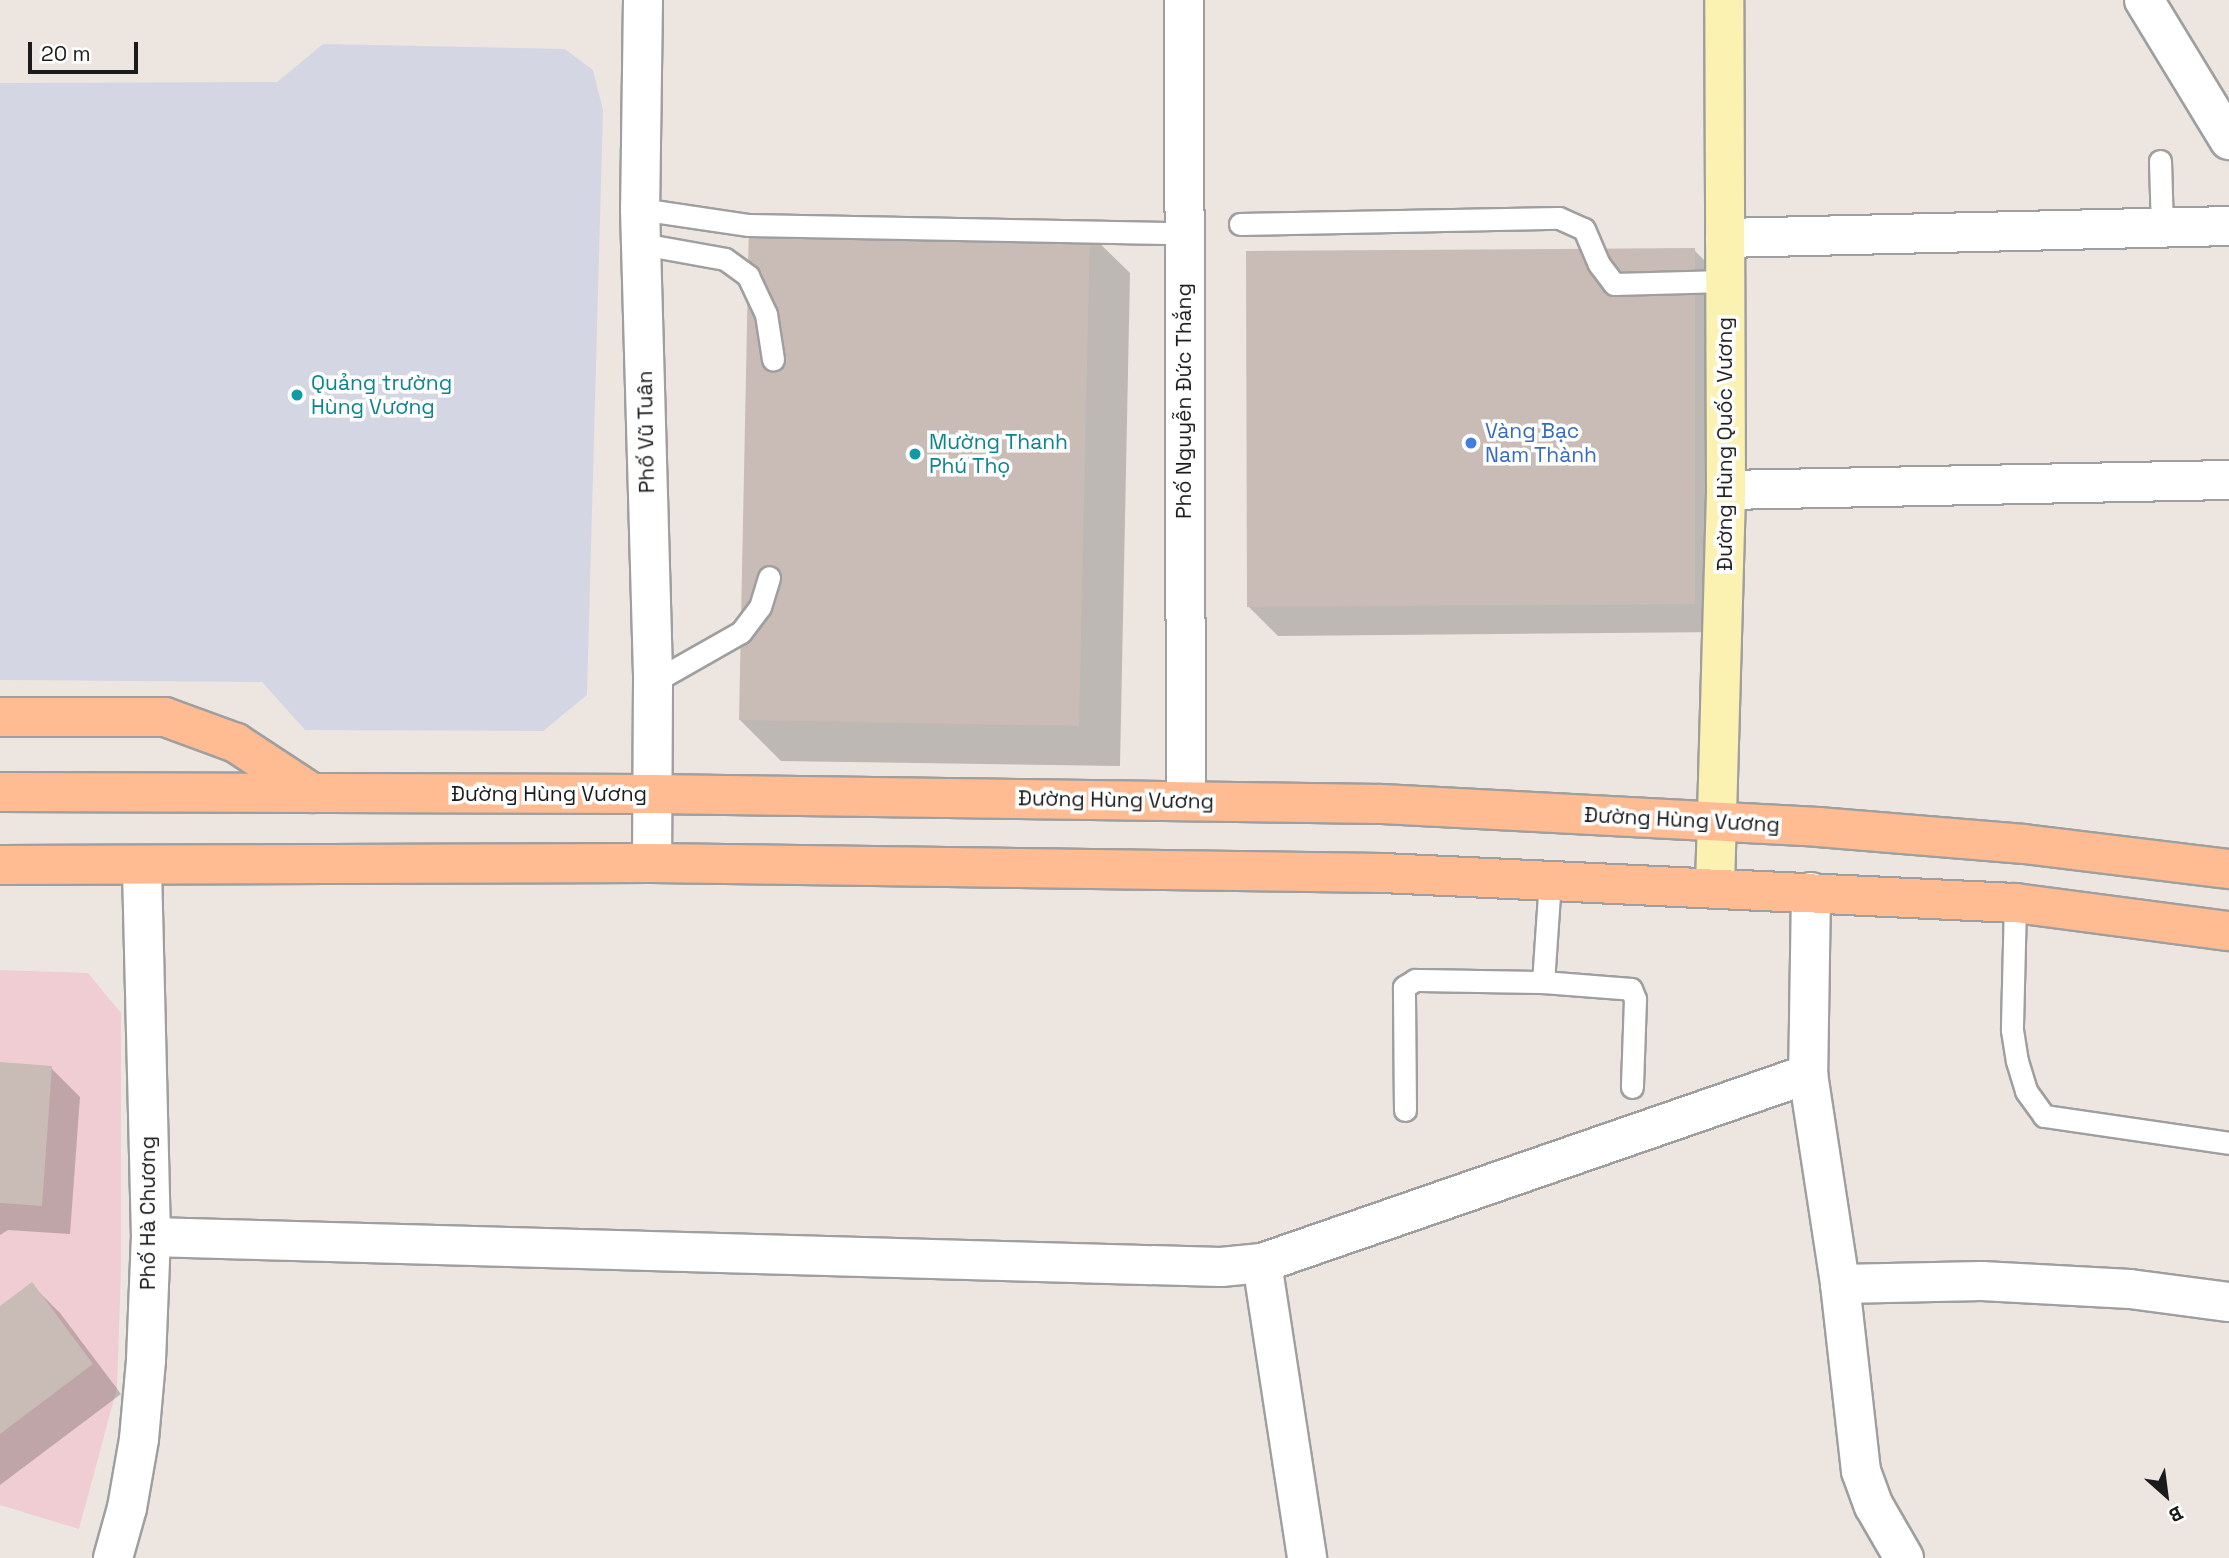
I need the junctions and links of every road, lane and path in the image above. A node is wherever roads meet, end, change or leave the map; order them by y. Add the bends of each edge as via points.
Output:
1 (643, 0) edge
2 (1184, 0) edge
3 (1724, 0) edge
4 (2144, 0) edge
5 (2229, 140) edge
6 (2160, 161) dead end
7 (1240, 224) dead end
8 (2229, 226) edge
9 (641, 227) junction
10 (2162, 228) junction
11 (1184, 233) junction
12 (1725, 238) junction
13 (1725, 281) junction
14 (773, 359) dead end
15 (2229, 480) edge
16 (1726, 489) junction
17 (769, 577) dead end
18 (653, 682) junction
19 (0, 717) edge
20 (0, 792) edge
21 (312, 793) junction
22 (652, 794) junction
23 (1186, 801) junction
24 (1717, 822) junction
25 (652, 863) junction
26 (0, 865) edge
27 (142, 865) junction
28 (2229, 869) edge
29 (1550, 880) junction
30 (1715, 887) junction
31 (1811, 892) junction
32 (2015, 903) junction
33 (2229, 931) edge
34 (1543, 982) junction
35 (1808, 1074) junction
36 (1632, 1087) dead end
37 (1405, 1110) dead end
38 (2229, 1143) edge
39 (151, 1237) junction
40 (1262, 1263) junction
41 (1840, 1284) junction
42 (2229, 1302) edge
43 (113, 1558) edge
44 (1307, 1558) edge
45 (1904, 1558) edge

1 - 9 street, Phố Vũ Tuân
2 - 11 street, Phố Nguyễn Đức Thắng
3 - 12 street, Đường Hùng Quốc Vương
4 - 5 street
6 - 10 lane
7 - 13 lane via 1559,218 1584,229 1599,264 1614,284
8 - 10 street
9 - 11 lane
9 - 14 lane via 725,259 748,276 766,314
9 - 18 street, Phố Vũ Tuân
10 - 12 street
11 - 23 street, Phố Nguyễn Đức Thắng
12 - 13 street, Đường Hùng Quốc Vương
13 - 16 street, Đường Hùng Quốc Vương
15 - 16 street
16 - 24 street, Đường Hùng Quốc Vương
17 - 18 lane via 760,607 741,632
18 - 22 street, Phố Vũ Tuân
19 - 21 main road via 164,717 236,743
20 - 21 main road, Đường Hùng Vương
21 - 22 main road, Đường Hùng Vương
22 - 23 main road, Đường Hùng Vương
22 - 25 street, Phố Vũ Tuân
23 - 24 main road, Đường Hùng Vương via 1382,804
24 - 28 main road, Đường Hùng Vương via 2024,844
24 - 30 street, Đường Hùng Quốc Vương
25 - 27 main road
25 - 29 main road via 1369,873
26 - 27 main road
27 - 39 street, Phố Hà Chương
29 - 30 main road
29 - 34 lane
30 - 31 main road
31 - 32 main road
31 - 35 street
32 - 33 main road
32 - 38 lane via 2012,1030 2026,1091 2044,1116
34 - 36 lane via 1631,989 1635,999
34 - 37 lane via 1415,980 1404,986
35 - 40 street
35 - 41 street
39 - 40 street via 1221,1266
39 - 43 street, Phố Hà Chương via 139,1439
40 - 44 street
41 - 42 street via 1982,1281 2130,1289
41 - 45 street via 1861,1471 1874,1506

